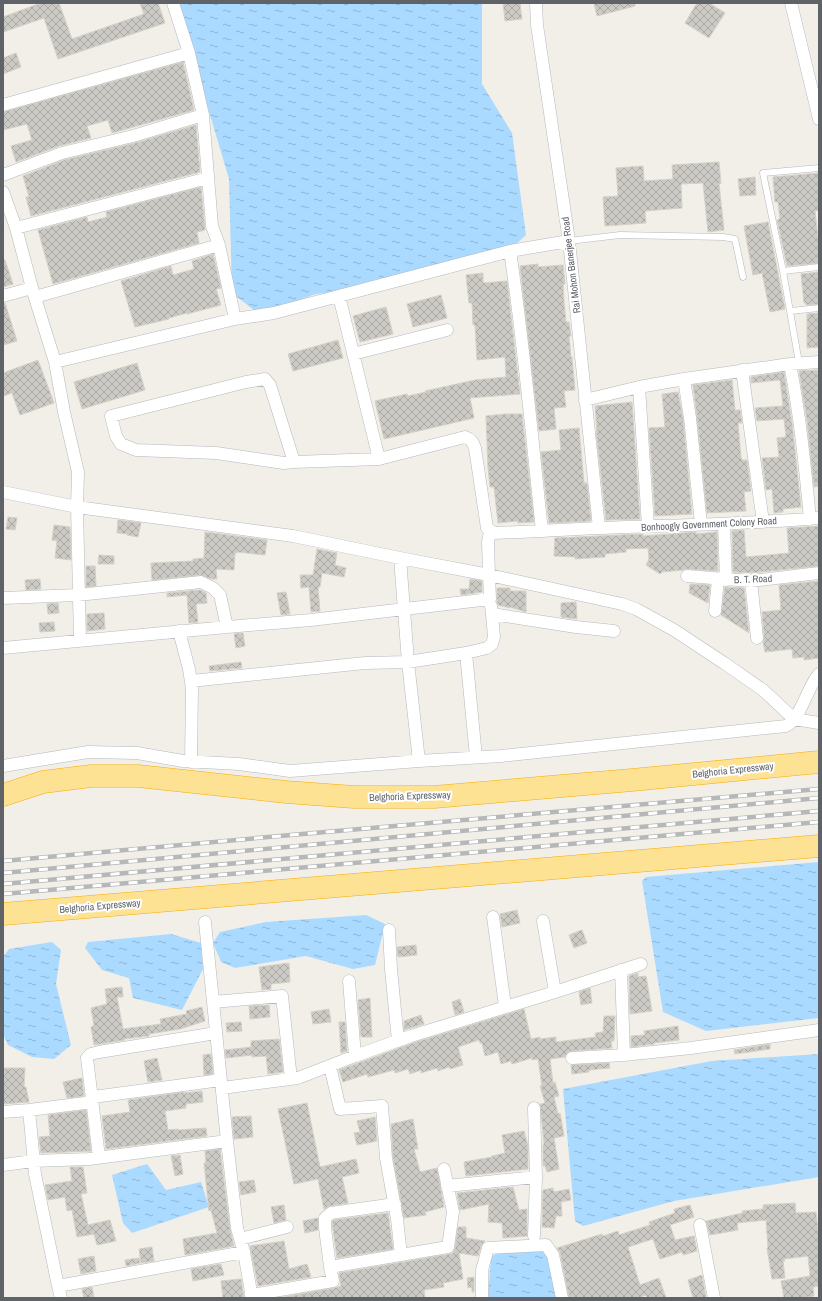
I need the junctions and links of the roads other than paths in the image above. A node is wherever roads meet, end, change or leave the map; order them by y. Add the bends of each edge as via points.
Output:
1 (173, 3) edge
2 (536, 3) edge
3 (791, 3) edge
4 (189, 53) junction
5 (3, 105) edge
6 (203, 115) junction
7 (819, 119) edge
8 (819, 168) edge
9 (3, 175) edge
10 (208, 178) junction
11 (3, 192) edge
12 (16, 228) junction
13 (569, 241) junction
14 (219, 245) junction
15 (510, 251) junction
16 (819, 267) edge
17 (783, 271) junction
18 (743, 277) dead end
19 (34, 292) junction
20 (3, 296) edge
21 (339, 296) junction
22 (819, 308) edge
23 (791, 311) junction
24 (234, 319) junction
25 (447, 330) dead end
26 (353, 354) junction
27 (55, 362) junction
28 (819, 362) edge
29 (795, 363) junction
30 (742, 370) junction
31 (684, 379) junction
32 (640, 387) junction
33 (585, 400) junction
34 (379, 459) junction
35 (294, 462) junction
36 (3, 492) edge
37 (77, 501) junction
38 (815, 518) edge
39 (763, 522) junction
40 (701, 524) junction
41 (724, 524) junction
42 (648, 526) junction
43 (599, 528) junction
44 (542, 531) junction
45 (489, 537) junction
46 (400, 558) junction
47 (489, 571) junction
48 (819, 573) edge
49 (687, 576) dead end
50 (722, 579) junction
51 (751, 581) junction
52 (78, 595) junction
53 (3, 598) edge
54 (490, 599) junction
55 (404, 610) junction
56 (715, 611) dead end
57 (492, 614) junction
58 (227, 627) junction
59 (179, 631) junction
60 (614, 631) dead end
61 (757, 638) dead end
62 (80, 641) junction
63 (3, 648) edge
64 (466, 653) junction
65 (408, 662) junction
66 (816, 678) edge
67 (191, 681) junction
68 (796, 715) junction
69 (819, 723) edge
70 (476, 757) junction
71 (419, 761) junction
72 (191, 762) junction
73 (819, 762) edge
74 (3, 766) edge
75 (3, 795) edge
76 (819, 846) edge
77 (3, 914) edge
78 (493, 917) dead end
79 (544, 921) dead end
80 (205, 922) dead end
81 (389, 930) dead end
82 (641, 964) dead end
83 (621, 970) junction
84 (349, 981) dead end
85 (555, 992) junction
86 (213, 1002) junction
87 (505, 1006) junction
88 (819, 1030) edge
89 (216, 1033) junction
90 (398, 1041) junction
91 (624, 1055) junction
92 (355, 1056) junction
93 (572, 1058) dead end
94 (330, 1066) junction
95 (291, 1079) junction
96 (221, 1084) junction
97 (93, 1099) junction
98 (534, 1108) dead end
99 (29, 1110) junction
100 (3, 1112) edge
101 (227, 1141) junction
102 (99, 1157) junction
103 (33, 1161) junction
104 (3, 1165) edge
105 (444, 1169) dead end
106 (536, 1177) junction
107 (447, 1186) junction
108 (395, 1204) junction
109 (700, 1225) dead end
110 (287, 1227) dead end
111 (534, 1236) dead end
112 (240, 1239) junction
113 (244, 1252) junction
114 (401, 1255) junction
115 (330, 1267) junction
116 (58, 1286) junction
117 (252, 1296) edge
118 (61, 1298) edge
119 (482, 1298) edge
120 (562, 1298) edge
121 (714, 1298) edge

1 - 4 street
2 - 13 street, Rai Mohon Banerjee Road via 537,25
3 - 7 street
4 - 5 street
4 - 6 street
6 - 9 street via 62,154
6 - 10 street
8 - 17 lane via 763,173
10 - 12 street
10 - 14 street via 212,226
11 - 12 street
12 - 19 street
13 - 15 street
13 - 18 lane via 620,235 723,237 735,240
13 - 33 street, Rai Mohon Banerjee Road
14 - 19 street
14 - 24 street
15 - 21 street
15 - 44 street via 525,363
16 - 17 lane
17 - 23 lane
19 - 20 street
19 - 27 street
21 - 24 street via 274,313
21 - 26 street
22 - 23 lane
23 - 29 lane
24 - 27 street
25 - 26 street
26 - 34 street
27 - 37 street via 78,472
28 - 29 street
29 - 30 street
29 - 38 street via 797,403
30 - 31 street
30 - 39 street
31 - 32 street
31 - 40 street
32 - 33 street
32 - 42 street
33 - 43 street, Rai Mohon Banerjee Road
34 - 35 street
34 - 45 street via 469,438 475,448
35 - 35 street via 284,463 216,452 136,450 121,444 116,436 111,416 265,379 270,385
36 - 37 street
37 - 46 street via 293,536
37 - 52 street
38 - 39 street, Bonhoogly Government Colony Road
39 - 41 street, Bonhoogly Government Colony Road
40 - 41 street, Bonhoogly Government Colony Road
40 - 42 street, Bonhoogly Government Colony Road
41 - 50 street
42 - 43 street, Bonhoogly Government Colony Road
43 - 44 street, Bonhoogly Government Colony Road
44 - 45 street, Bonhoogly Government Colony Road via 494,533
45 - 47 street
46 - 47 street
46 - 55 street
47 - 54 street
47 - 68 street via 636,609 674,630 730,667
48 - 51 street, B. T. Road
49 - 50 street, B. T. Road
50 - 51 street, B. T. Road
50 - 56 street
51 - 61 street
52 - 53 street
52 - 58 street via 202,582 213,588 220,596
52 - 62 street
54 - 55 street
54 - 57 street
55 - 58 street
55 - 65 street
57 - 60 street
57 - 64 street via 492,644 487,648
58 - 59 street
59 - 62 street
59 - 67 street
62 - 63 street
64 - 65 street
64 - 70 street
65 - 67 street via 365,663
65 - 71 street
66 - 68 street
67 - 72 street
68 - 69 street
68 - 70 street via 786,726
70 - 71 street
71 - 72 street via 290,772 239,764
72 - 74 street via 137,753 88,752
73 - 75 highway, Belghoria Expressway via 434,796 354,797 138,776 99,776 44,782
76 - 77 highway, Belghoria Expressway
78 - 87 street
79 - 85 street
80 - 86 street
81 - 90 street
82 - 83 street
83 - 85 street
83 - 91 street
84 - 92 street
85 - 87 street
86 - 89 street
86 - 95 street via 282,996
87 - 90 street
88 - 91 street
89 - 96 street
89 - 97 street via 91,1054 87,1058 87,1063
90 - 92 street
91 - 93 street
92 - 94 street
94 - 95 street
94 - 108 street via 340,1109 382,1106 386,1158
95 - 96 street
96 - 97 street
96 - 101 street
97 - 99 street
97 - 102 street
98 - 106 street
99 - 100 street
99 - 103 street
101 - 102 street
101 - 112 street
102 - 103 street
103 - 104 street
103 - 116 street
105 - 107 street
106 - 107 street
106 - 111 street
107 - 114 street via 453,1212 448,1247
108 - 114 street
108 - 115 street via 331,1214 325,1218
109 - 121 street
110 - 112 street
112 - 113 street
113 - 116 street
113 - 117 street
114 - 115 street
115 - 117 street via 333,1281
116 - 118 street
119 - 120 street via 482,1270 488,1248 546,1245 553,1255

